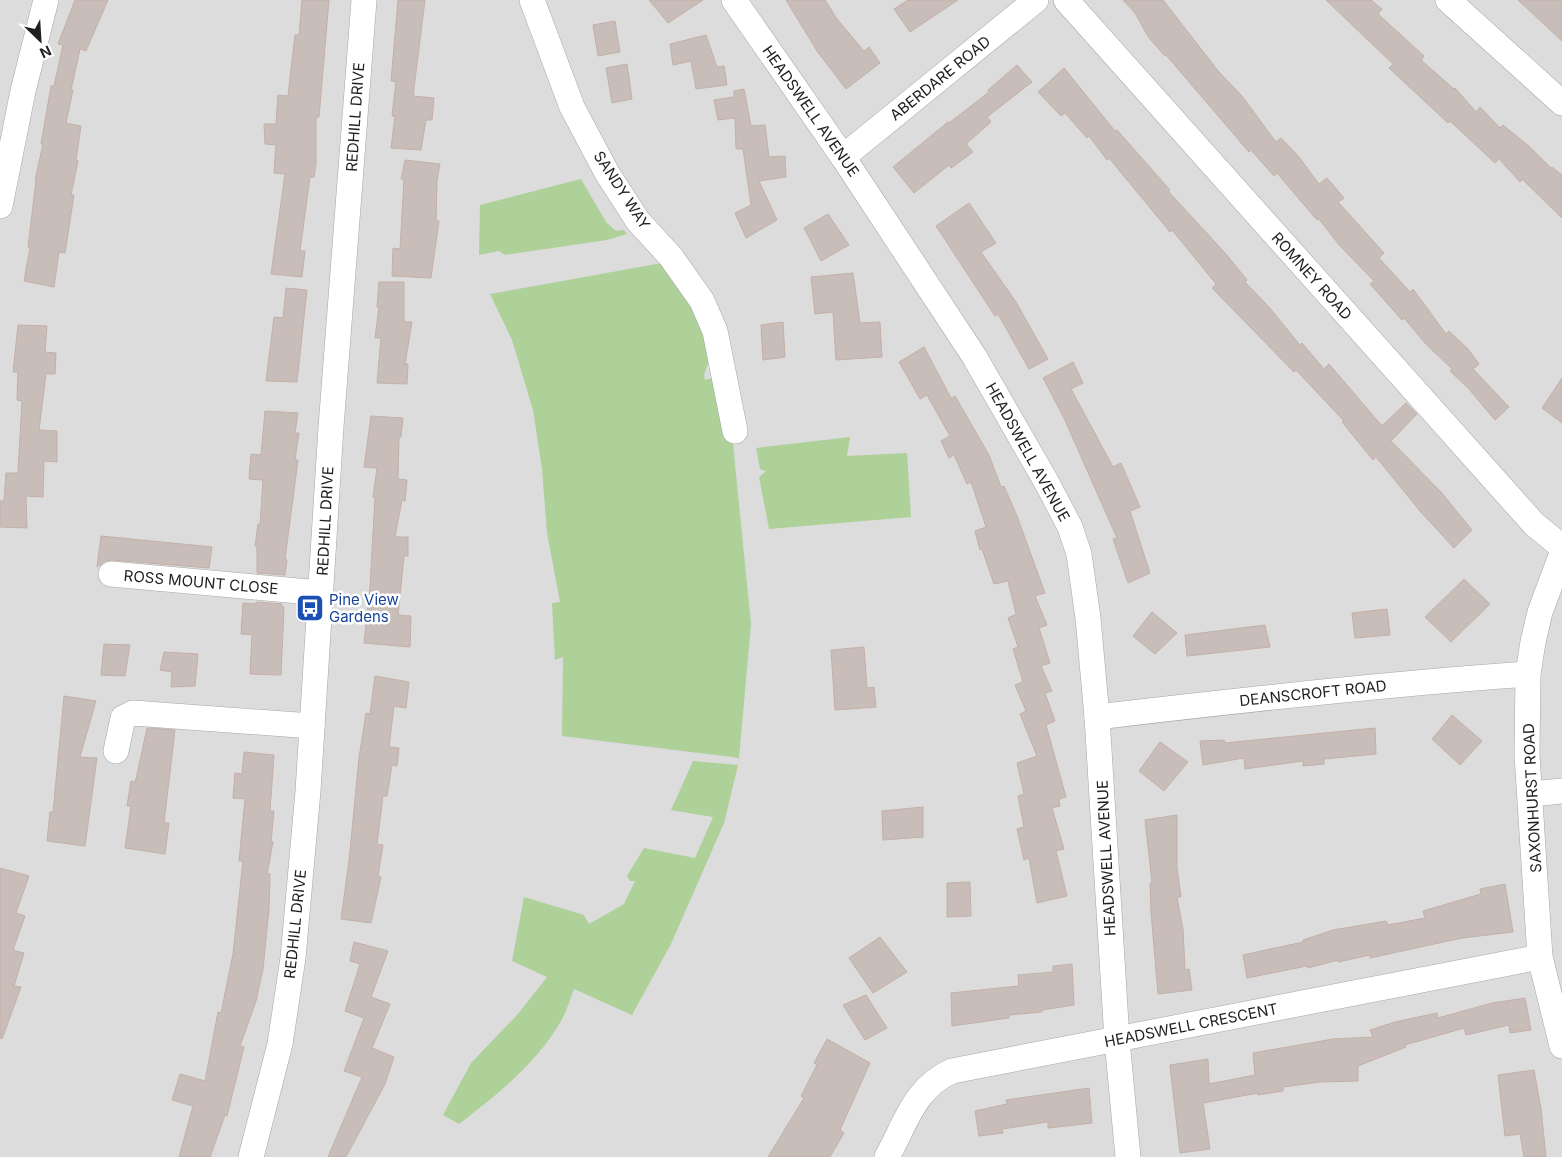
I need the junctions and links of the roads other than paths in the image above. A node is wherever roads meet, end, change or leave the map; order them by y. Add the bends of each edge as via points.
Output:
1 (46, 0) edge
2 (364, 0) edge
3 (532, 0) edge
4 (734, 0) edge
5 (1036, 0) edge
6 (1066, 0) edge
7 (1448, 0) edge
8 (1562, 103) edge
9 (843, 157) junction
10 (0, 206) edge
11 (735, 431) dead end
12 (1562, 547) edge
13 (1562, 553) edge
14 (112, 574) dead end
15 (321, 594) junction
16 (1528, 674) junction
17 (1097, 718) junction
18 (312, 726) junction
19 (116, 751) dead end
20 (1562, 791) edge
21 (1531, 794) junction
22 (1540, 957) junction
23 (1116, 1040) junction
24 (1562, 1046) edge
25 (251, 1157) edge
26 (887, 1157) edge
27 (1128, 1157) edge

1 - 10 street via 23,91
2 - 15 street, REDHILL DRIVE
3 - 11 street, SANDY WAY via 572,107 607,173 638,221 671,257 702,301 715,331
4 - 9 street, HEADSWELL AVENUE
5 - 9 street, ABERDARE ROAD
6 - 12 street, ROMNEY ROAD via 1534,524
7 - 8 street
9 - 17 street, HEADSWELL AVENUE via 974,356 1070,527 1084,584
13 - 16 street, SAXONHURST ROAD via 1540,612
14 - 15 street, ROSS MOUNT CLOSE
15 - 18 street, REDHILL DRIVE
16 - 17 street, DEANSCROFT ROAD via 1422,681
16 - 21 street, SAXONHURST ROAD via 1527,756
17 - 23 street, HEADSWELL AVENUE
18 - 19 street via 133,713 123,718
18 - 25 street, REDHILL DRIVE via 292,958 280,1044
20 - 21 street
21 - 22 street, SAXONHURST ROAD
22 - 23 street, HEADSWELL CRESCENT
22 - 24 street, SAXONHURST ROAD
23 - 26 street, HEADSWELL CRESCENT via 987,1062 939,1077 917,1100
23 - 27 street, HEADSWELL AVENUE

